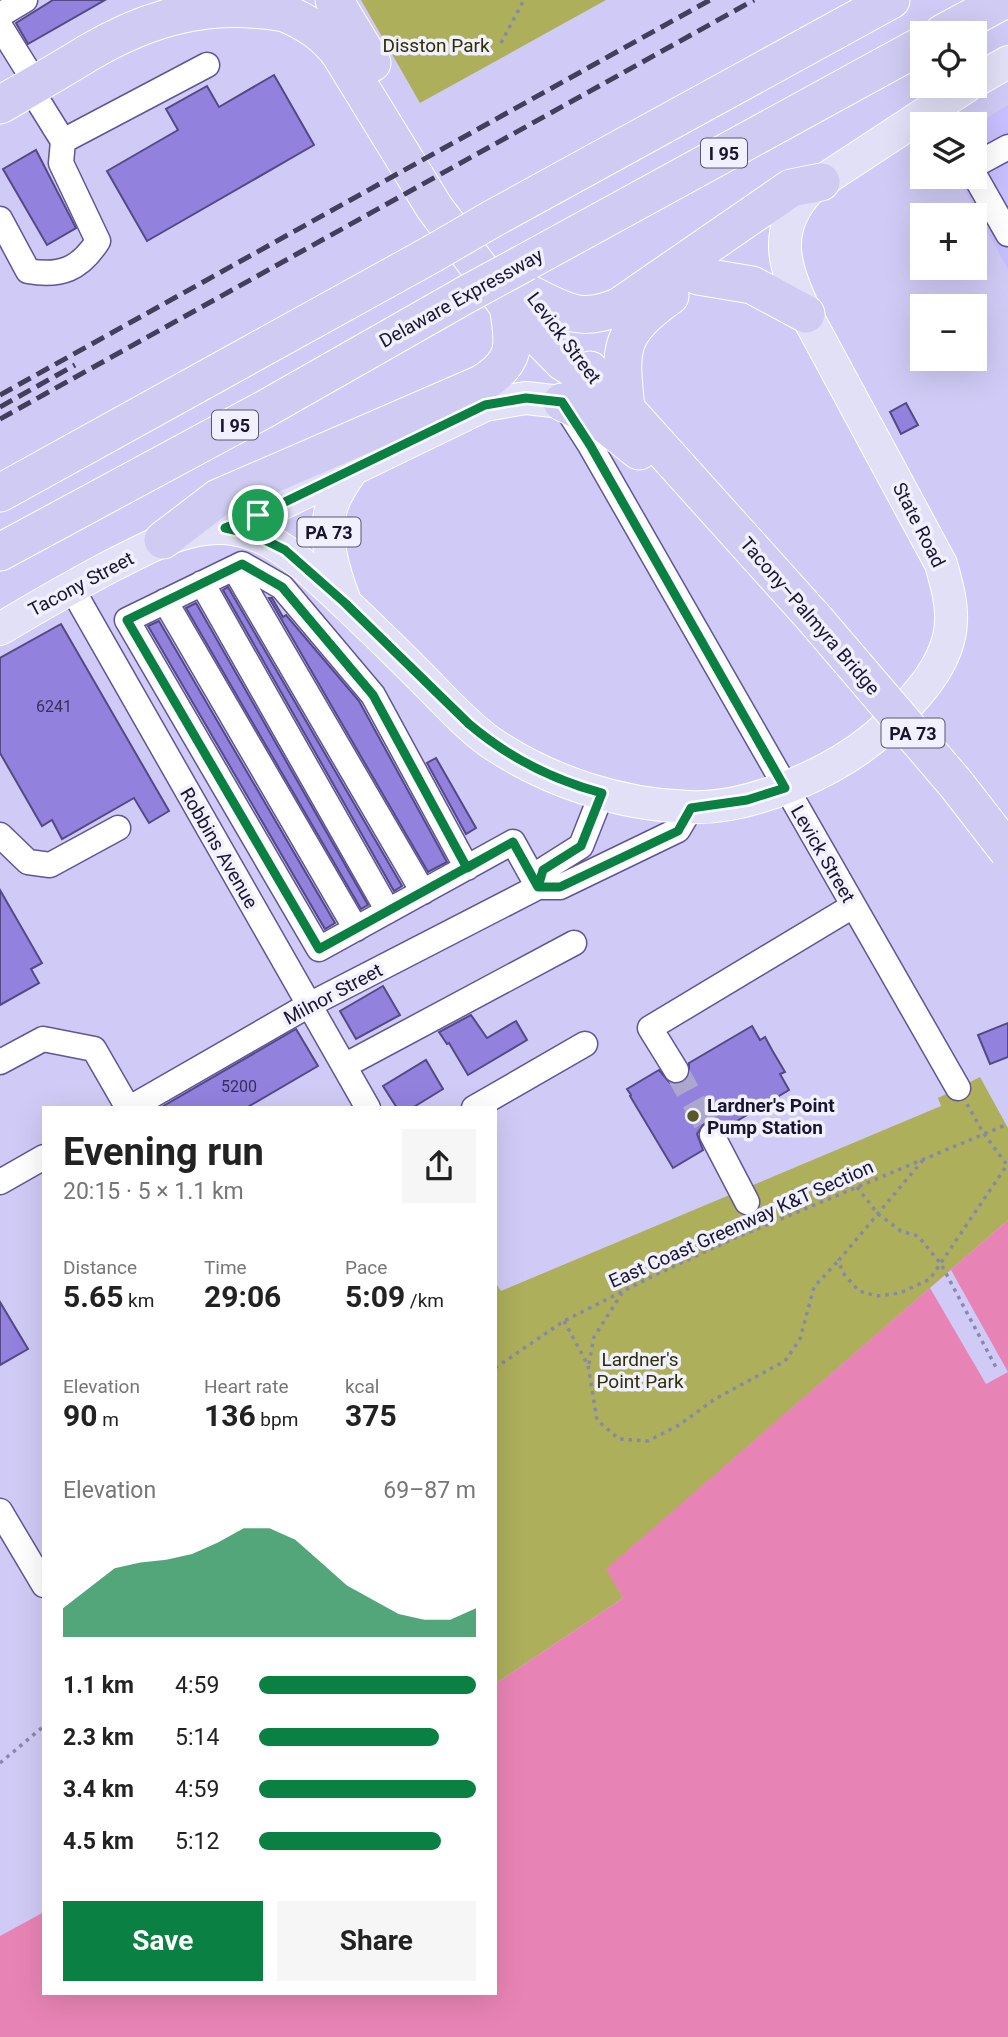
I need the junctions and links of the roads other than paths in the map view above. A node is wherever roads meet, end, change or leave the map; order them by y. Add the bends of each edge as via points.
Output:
1 (25, 0) edge
2 (176, 0) edge
3 (334, 0) edge
4 (891, 0) edge
5 (1003, 0) edge
6 (0, 15) edge
7 (144, 20) junction
8 (965, 21) edge
9 (0, 26) edge
10 (910, 52) edge
11 (1008, 62) edge
12 (207, 65) dead end
13 (987, 74) edge
14 (22, 93) edge
15 (956, 98) edge
16 (944, 112) edge
17 (910, 133) edge
18 (64, 141) junction
19 (1008, 147) edge
20 (987, 158) edge
21 (821, 182) junction
22 (987, 188) edge
23 (1000, 202) edge
24 (792, 213) junction
25 (0, 219) edge
26 (1008, 234) edge
27 (698, 276) junction
28 (522, 288) junction
29 (806, 314) junction
30 (615, 398) junction
31 (562, 402) junction
32 (355, 466) junction
33 (0, 493) edge
34 (727, 521) junction
35 (225, 528) junction
36 (163, 540) junction
37 (0, 552) edge
38 (234, 568) junction
39 (202, 583) junction
40 (71, 587) junction
41 (165, 601) junction
42 (345, 603) junction
43 (0, 629) edge
44 (785, 788) junction
45 (602, 793) junction
46 (691, 808) junction
47 (118, 828) dead end
48 (0, 835) edge
49 (1008, 851) edge
50 (467, 868) junction
51 (538, 887) junction
52 (422, 892) junction
53 (853, 906) junction
54 (388, 911) junction
55 (356, 929) junction
56 (575, 943) dead end
57 (309, 1005) junction
58 (585, 1044) dead end
59 (0, 1062) edge
60 (344, 1066) junction
61 (676, 1070) tunnel mouth
62 (958, 1088) road end
63 (128, 1106) edge
64 (132, 1106) edge
65 (367, 1106) edge
66 (477, 1106) edge
67 (712, 1135) tunnel mouth
68 (42, 1158) edge
69 (0, 1182) edge
70 (747, 1202) dead end
71 (0, 1511) edge
72 (42, 1582) edge

1 - 6 street
2 - 7 street
3 - 28 highway, Levick Street via 457,195
4 - 33 highway, bridge
5 - 8 highway
7 - 14 highway, Levick Street
7 - 28 highway, Levick Street via 199,3 227,0 271,7 312,26 340,54 434,207
9 - 14 street
10 - 28 highway, Delaware Expressway / I 95
11 - 13 main road
12 - 18 street
14 - 18 street
15 - 16 main road
17 - 21 main road
18 - 25 street via 61,163 98,241 89,255 61,272 28,271
19 - 20 street
21 - 24 main road via 804,195
21 - 28 highway via 791,188 608,312 566,313
22 - 23 street
23 - 26 street
24 - 27 highway
24 - 29 main road, State Road / PA 73 via 786,265
27 - 29 highway via 752,285
27 - 30 highway via 643,316 630,332
28 - 30 highway, Levick Street
28 - 36 highway via 513,349 496,374 218,498
28 - 37 highway, Delaware Expressway / I 95, bridge via 467,294
29 - 44 main road, State Road / PA 73 via 941,564 951,623 938,666 905,709 862,747
30 - 34 highway, Tacony–Palmyra Bridge / PA 73
31 - 32 main road, PA 73 via 526,398 485,405
31 - 34 highway, PA 73 via 613,429
31 - 44 street, Levick Street
32 - 35 main road
32 - 42 main road, PA 73 via 335,498 329,526 334,573
34 - 49 highway, Tacony–Palmyra Bridge / PA 73, bridge via 956,784
35 - 36 main road, State Road
35 - 42 main road, State Road via 253,534 285,550
36 - 40 main road, Tacony Street
38 - 39 street
38 - 50 street via 242,564 282,587 373,695
38 - 52 street
39 - 41 street
39 - 54 street
40 - 43 main road, Tacony Street
40 - 57 street, Robbins Avenue
41 - 55 street
41 - 55 street via 127,620 319,949
42 - 45 main road, State Road / PA 73 via 489,741 539,770
44 - 46 main road, State Road / PA 73 via 747,800
44 - 53 street, Levick Street
45 - 46 main road, State Road / PA 73
45 - 51 street, Milnor Street via 581,846 543,870
46 - 51 street, Milnor Street via 678,831 560,887
47 - 48 street via 50,865 28,862
50 - 51 street via 513,842
50 - 52 street
51 - 57 street, Milnor Street
52 - 54 street
53 - 61 street via 650,1028
53 - 62 street, Levick Street
54 - 55 street
56 - 60 street
57 - 60 street, Robbins Avenue
57 - 64 street, Milnor Street
58 - 66 street
59 - 63 street via 43,1039 94,1049
60 - 65 street, Robbins Avenue
67 - 70 street
68 - 69 street
71 - 72 street

